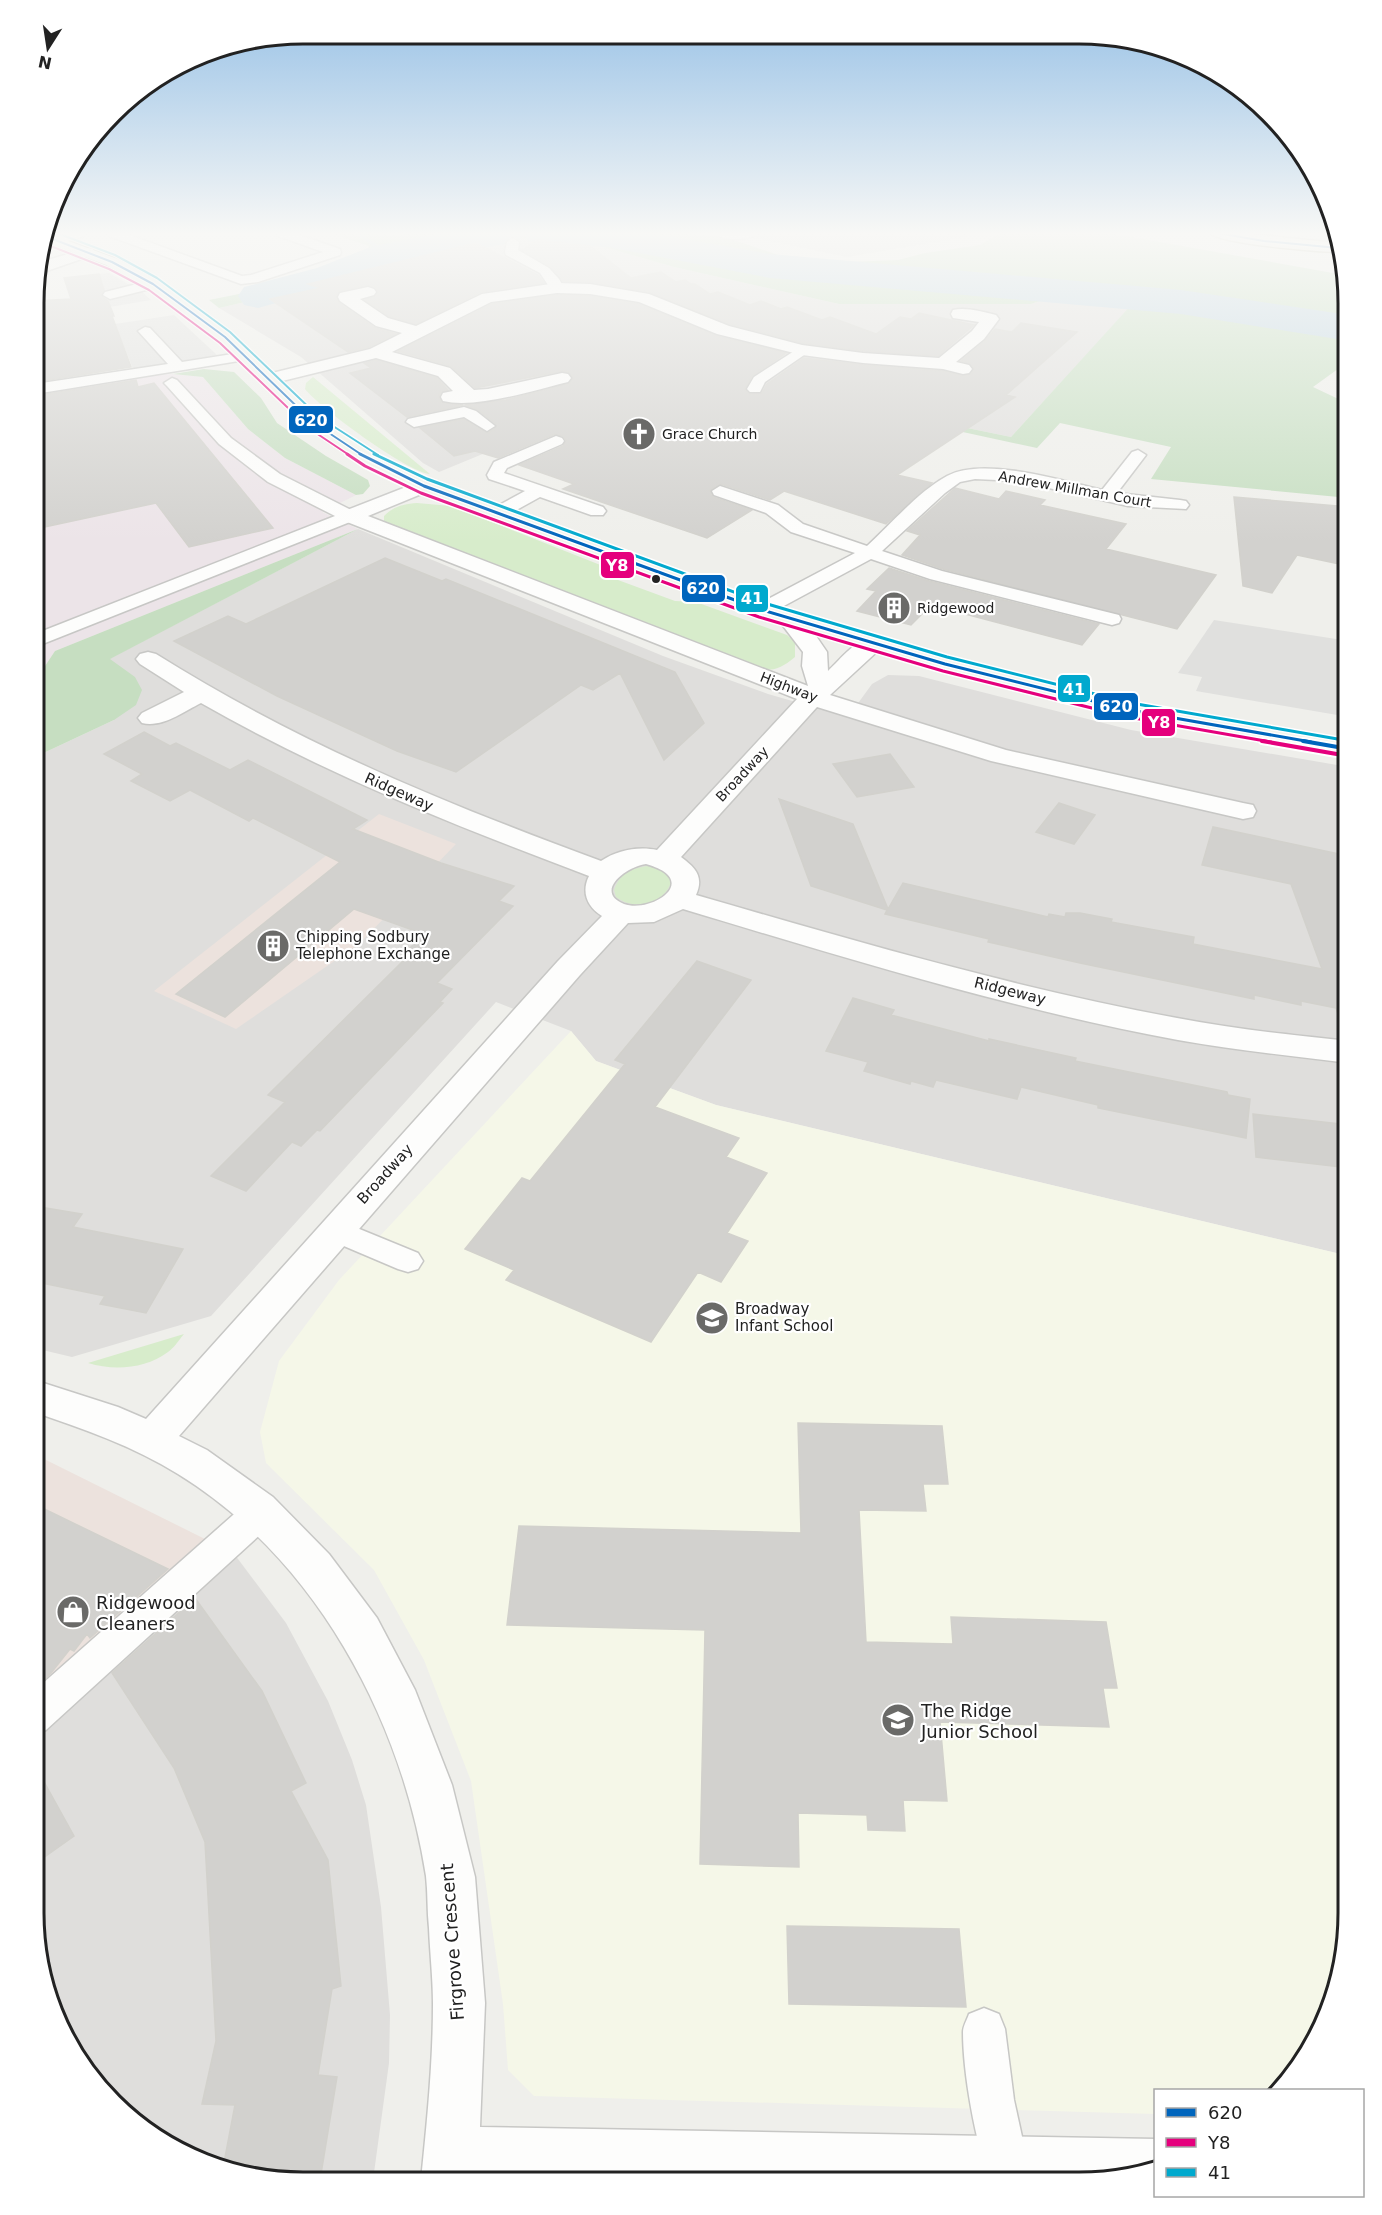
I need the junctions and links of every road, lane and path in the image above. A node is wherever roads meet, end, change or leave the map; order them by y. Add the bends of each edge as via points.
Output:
1 (150, 336) edge
2 (222, 336) edge
3 (410, 336) edge
4 (748, 336) edge
5 (976, 336) edge
6 (801, 350) junction
7 (376, 353) junction
8 (245, 356) junction
9 (944, 364) junction
10 (178, 366) junction
11 (963, 369) dead end
12 (562, 378) dead end
13 (270, 379) junction
14 (172, 383) dead end
15 (44, 388) edge
16 (755, 389) dead end
17 (461, 401) junction
18 (414, 422) dead end
19 (488, 426) dead end
20 (556, 441) dead end
21 (1138, 455) dead end
22 (424, 486) junction
23 (538, 491) junction
24 (720, 491) dead end
25 (1106, 496) junction
26 (1180, 504) dead end
27 (597, 511) dead end
28 (496, 513) junction
29 (349, 516) junction
30 (871, 552) junction
31 (762, 610) junction
32 (789, 618) junction
33 (1112, 619) dead end
34 (44, 637) edge
35 (873, 643) junction
36 (148, 659) dead end
37 (818, 693) junction
38 (200, 694) junction
39 (151, 718) dead end
40 (1339, 748) edge
41 (1243, 811) dead end
42 (664, 859) junction
43 (606, 873) junction
44 (679, 899) junction
45 (621, 914) junction
46 (1339, 1051) edge
47 (335, 1230) junction
48 (408, 1261) dead end
49 (44, 1398) edge
50 (153, 1438) junction
51 (262, 1511) junction
52 (44, 1707) edge
53 (984, 2029) dead end
54 (1006, 2164) junction
55 (1135, 2166) edge
56 (450, 2167) edge

1 - 10 lane
2 - 8 main road
3 - 7 street
4 - 6 street
5 - 9 street
6 - 9 street
6 - 16 lane via 759,380
7 - 13 street
7 - 17 street via 444,372
8 - 10 lane
8 - 13 main road
9 - 11 street
10 - 15 lane
12 - 17 street
13 - 22 main road via 314,423 340,442
14 - 29 lane via 225,441 258,466
17 - 18 lane
17 - 19 lane
20 - 23 lane via 500,465 495,475
21 - 25 lane
22 - 28 main road
22 - 29 street
23 - 27 lane
23 - 28 lane
24 - 30 lane via 772,509 797,528
25 - 26 lane, Andrew Millman Court
25 - 30 lane, Andrew Millman Court via 1018,476 975,474 955,478
28 - 31 main road
29 - 34 lane
29 - 37 street, Highway
30 - 31 lane, Andrew Millman Court
30 - 33 lane via 936,575
31 - 32 main road
32 - 35 main road
32 - 37 street via 814,652
35 - 37 street, Broadway
35 - 40 main road via 1129,711
36 - 38 street, Ridgeway
37 - 41 street, Highway via 839,707 1000,756
37 - 42 street, Broadway
38 - 39 street
38 - 43 street, Ridgeway via 364,777
42 - 43 street via 632,858
42 - 44 street via 680,867 686,877 687,889
43 - 45 street via 598,886 598,897 605,907
44 - 45 street via 646,915
44 - 46 street, Ridgeway via 1041,1000 1178,1029
45 - 47 street, Broadway
47 - 48 lane
47 - 50 street, Broadway
49 - 50 street, Firgrove Crescent via 75,1406
50 - 51 street, Firgrove Crescent via 210,1471
51 - 52 lane
51 - 56 street, Firgrove Crescent via 325,1578 379,1659 421,1757 450,1872 459,2005
53 - 54 lane via 992,2100
54 - 55 street
54 - 56 street

